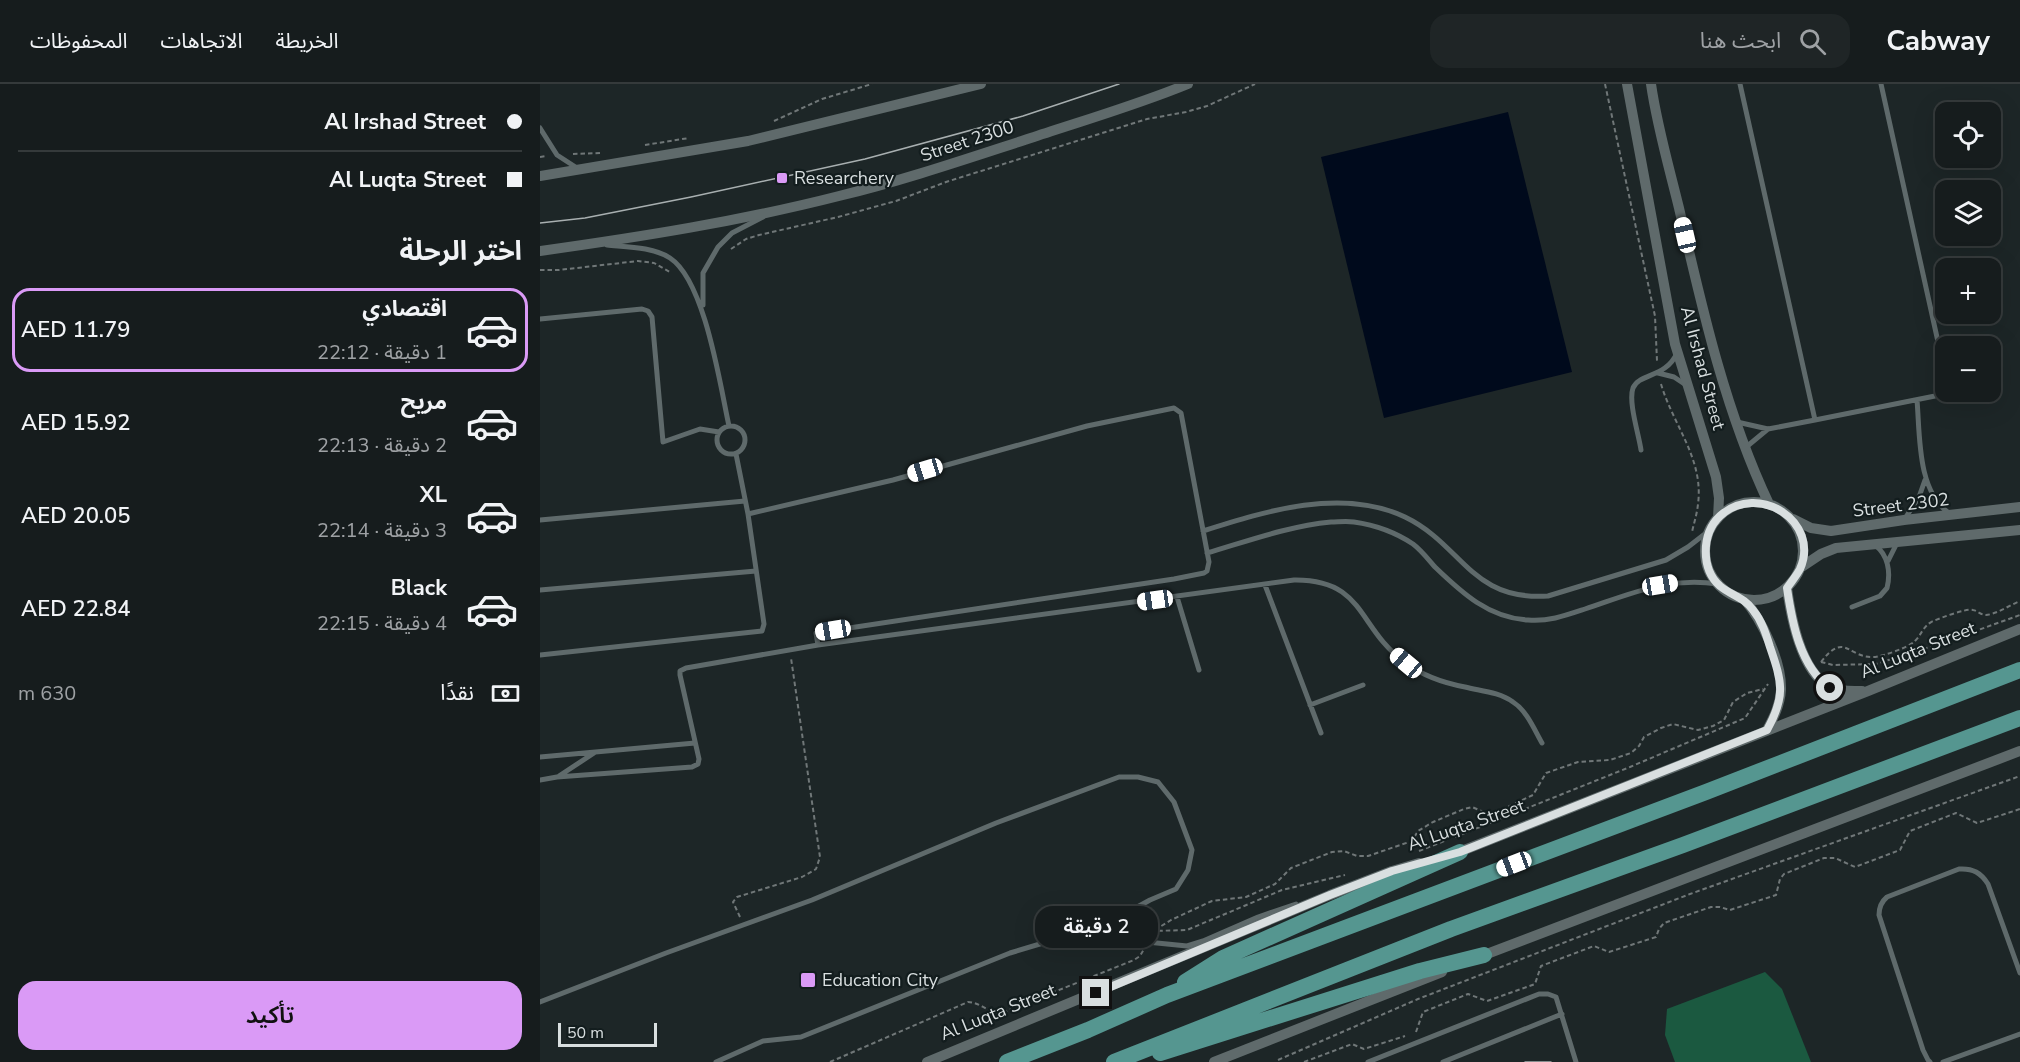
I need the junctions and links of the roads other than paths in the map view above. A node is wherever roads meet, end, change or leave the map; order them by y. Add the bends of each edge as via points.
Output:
1 (981, 84) edge
2 (1188, 84) edge
3 (1626, 84) edge
4 (1651, 84) edge
5 (1740, 84) edge
6 (1881, 84) edge
7 (540, 128) edge
8 (582, 170) junction
9 (540, 176) edge
10 (778, 211) junction
11 (597, 243) junction
12 (540, 251) edge
13 (703, 310) junction
14 (540, 319) edge
15 (1937, 336) edge
16 (1678, 351) junction
17 (1658, 373) junction
18 (1688, 386) junction
19 (1935, 396) edge
20 (1917, 400) junction
21 (1815, 420) junction
22 (1736, 422) junction
23 (729, 426) junction
24 (1768, 429) junction
25 (719, 432) junction
26 (1744, 448) junction
27 (1641, 450) dead end
28 (736, 454) junction
29 (1925, 480) junction
30 (745, 501) junction
31 (1769, 504) junction
32 (2020, 507) edge
33 (748, 514) junction
34 (1953, 515) junction
35 (1790, 517) junction
36 (1718, 518) junction
37 (1904, 519) junction
38 (540, 520) edge
39 (1710, 530) junction
40 (2020, 530) edge
41 (1203, 531) junction
42 (1899, 542) junction
43 (1874, 544) junction
44 (1207, 553) junction
45 (1887, 563) junction
46 (1800, 568) junction
47 (756, 571) junction
48 (1718, 584) junction
49 (1265, 585) junction
50 (1787, 588) junction
51 (540, 590) edge
52 (1177, 597) junction
53 (1744, 599) junction
54 (1852, 607) dead end
55 (2020, 629) edge
56 (818, 645) junction
57 (540, 655) edge
58 (1199, 670) dead end
59 (2020, 670) edge
60 (1363, 685) dead end
61 (1868, 691) junction
62 (1310, 705) junction
63 (2020, 718) edge
64 (1767, 730) junction
65 (1321, 734) dead end
66 (695, 743) junction
67 (1542, 743) dead end
68 (2020, 751) edge
69 (595, 753) junction
70 (540, 757) edge
71 (557, 777) junction
72 (540, 780) edge
73 (1460, 852) junction
74 (1330, 895) junction
75 (1113, 933) junction
76 (1484, 955) junction
77 (2020, 973) edge
78 (1167, 995) junction
79 (540, 1002) edge
80 (1562, 1014) junction
81 (2020, 1034) edge
82 (716, 1062) edge
83 (927, 1062) edge
84 (1007, 1062) edge
85 (1113, 1062) edge
86 (1130, 1062) edge
87 (1214, 1062) edge
88 (1368, 1062) edge
89 (1443, 1062) edge
90 (1576, 1062) edge
91 (1930, 1062) edge
92 (1943, 1062) edge

1 - 8 street via 748,141
2 - 10 street, Street 2300 via 925,173
3 - 16 street, Al Irshad Street
4 - 22 street, Al Irshad Street via 1690,256
5 - 21 lane
6 - 15 lane
7 - 8 lane via 556,155
8 - 9 street
10 - 11 street, Street 2300
10 - 13 lane via 732,233 718,247 703,273
11 - 12 street, Street 2300
11 - 13 lane via 646,249 671,258 690,279
13 - 23 lane
14 - 25 lane via 648,311 652,317 663,442 700,429
16 - 17 lane via 1670,365
16 - 18 street, Al Irshad Street
17 - 18 lane
17 - 27 lane via 1640,380 1633,390
18 - 36 street, Al Irshad Street via 1716,477
19 - 20 lane
20 - 21 lane
20 - 29 lane
21 - 24 lane
22 - 24 lane
22 - 26 street, Al Irshad Street
23 - 25 lane
23 - 28 lane via 740,428 745,437 744,447
24 - 26 lane
25 - 28 lane via 720,450
26 - 31 street, Al Irshad Street
28 - 30 lane
29 - 34 lane via 1938,503
29 - 37 lane
30 - 33 lane
30 - 38 lane
31 - 35 street
31 - 36 street via 1741,504
32 - 34 street, Street 2302
33 - 41 lane via 881,483 1087,426 1174,408 1183,418
33 - 47 lane
34 - 37 street, Street 2302
35 - 37 street, Street 2302 via 1822,531
35 - 46 street via 1803,541
36 - 39 street
39 - 41 lane via 1666,560 1548,596 1532,597 1486,583 1425,530 1380,508 1309,505
39 - 48 street via 1706,558
40 - 42 street, Street 2302
41 - 44 lane
42 - 43 street, Street 2302
42 - 45 lane
43 - 45 lane
43 - 46 street, Street 2302 via 1836,548
44 - 48 lane via 1312,524 1351,521 1371,525 1395,533 1415,546 1456,588 1491,612 1530,621 1563,616 1660,585 1697,581
44 - 56 lane via 1209,567 1204,573 816,633
45 - 54 lane via 1886,591
46 - 50 street
47 - 51 lane
47 - 57 lane via 764,624 760,632
48 - 53 street
49 - 52 lane
49 - 62 lane
49 - 67 lane via 1310,580 1341,590 1406,663 1441,682 1490,692 1514,702
50 - 53 street via 1767,599
50 - 61 street via 1797,636 1814,673 1830,688
52 - 56 lane
52 - 58 lane
53 - 64 street via 1764,628 1780,677 1779,705
55 - 61 street, Al Luqta Street
56 - 66 lane via 680,671
59 - 78 main road
60 - 62 lane
61 - 64 street, Al Luqta Street
62 - 65 lane
63 - 85 main road via 1461,925
64 - 73 street, Al Luqta Street
66 - 69 lane
66 - 71 lane via 699,759 692,767
68 - 76 street
69 - 70 lane
69 - 71 lane
71 - 72 lane
73 - 74 street, Al Luqta Street via 1392,871
73 - 78 main road via 1223,958
74 - 75 lane via 1258,917 1187,946
74 - 83 street, Al Luqta Street
75 - 79 lane via 1130,911 1176,889 1188,870 1192,850 1174,802 1158,782 1138,777 1119,777 996,823 812,900
75 - 82 lane via 1080,932 1010,953 801,1037 763,1041
76 - 86 main road via 1420,971
76 - 87 street
77 - 91 lane via 1988,884 1980,873 1959,869 1887,897 1880,906 1880,915
78 - 84 main road
80 - 88 lane via 1556,997 1539,994
80 - 89 lane
80 - 90 lane
81 - 92 lane

